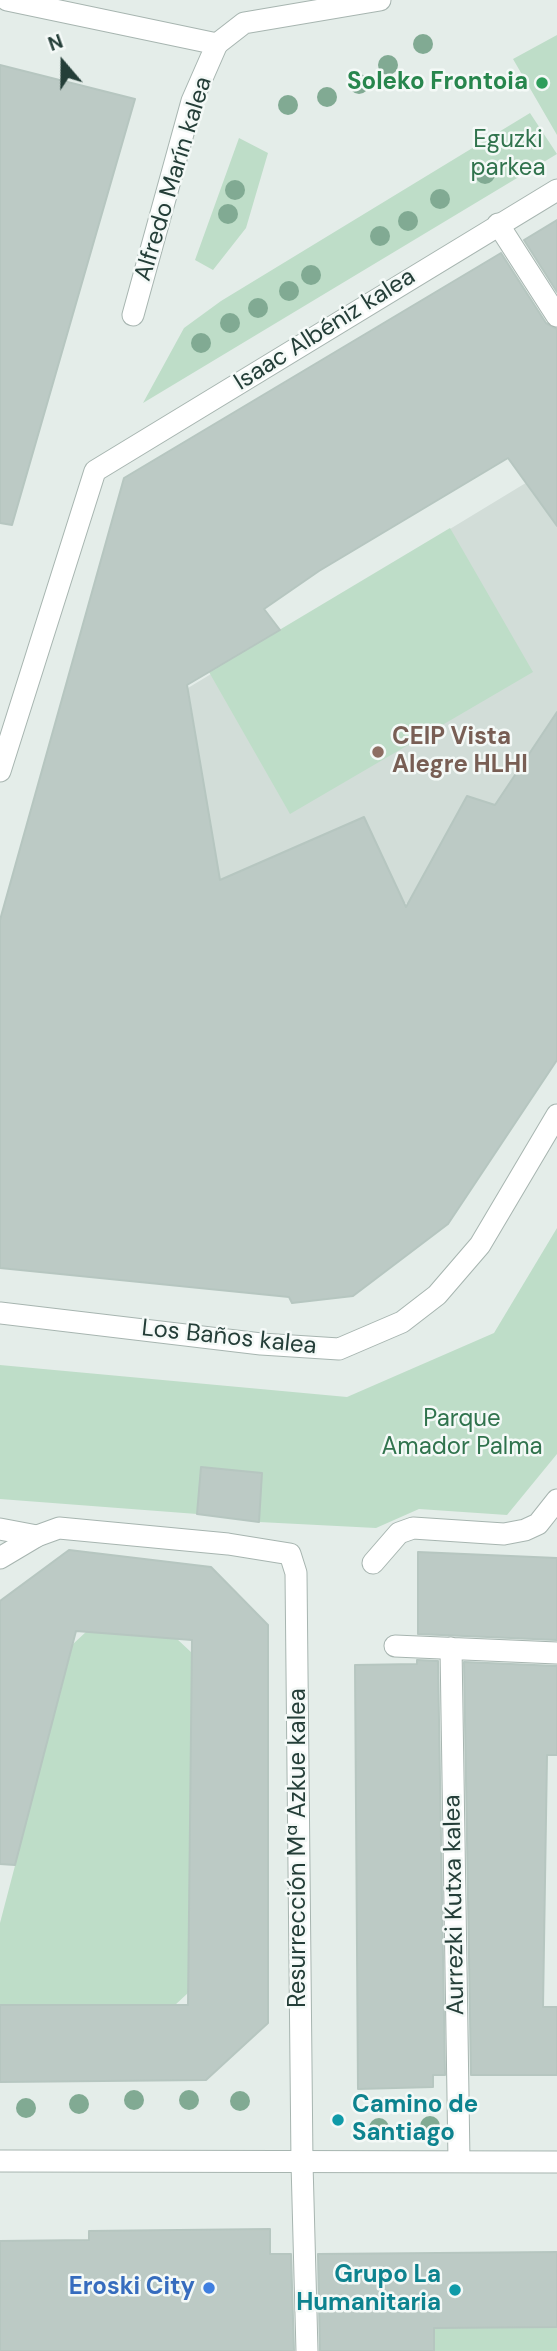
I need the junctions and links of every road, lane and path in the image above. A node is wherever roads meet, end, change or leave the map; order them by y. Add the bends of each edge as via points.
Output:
1 (7, 0) edge
2 (380, 0) edge
3 (217, 44) junction
4 (557, 190) edge
5 (498, 224) junction
6 (133, 315) dead end
7 (557, 316) edge
8 (0, 771) edge
9 (557, 1115) edge
10 (0, 1313) edge
11 (557, 1500) edge
12 (0, 1529) edge
13 (37, 1536) junction
14 (0, 1558) edge
15 (373, 1563) dead end
16 (395, 1646) dead end
17 (451, 1648) junction
18 (557, 1653) edge
19 (0, 2161) edge
20 (459, 2161) junction
21 (557, 2162) edge
22 (302, 2163) junction
23 (307, 2351) edge

1 - 3 street
2 - 3 street via 244,23
3 - 6 street, Alfredo Marín kalea via 192,101
4 - 5 street, Isaac Albéniz kalea
5 - 7 street
5 - 8 street, Isaac Albéniz kalea via 95,471
9 - 10 street, Los Baños kalea via 480,1245 437,1295 402,1322 339,1349
11 - 15 street via 538,1524 525,1530 504,1534 413,1528 399,1533
12 - 13 street
13 - 14 street
13 - 22 street, Resurrección Mª Azkue kalea via 60,1528 82,1529 271,1549 290,1555 296,1573
16 - 17 street
17 - 18 street
17 - 20 street, Aurrezki Kutxa kalea
19 - 22 street
20 - 21 street
20 - 22 street
22 - 23 street

